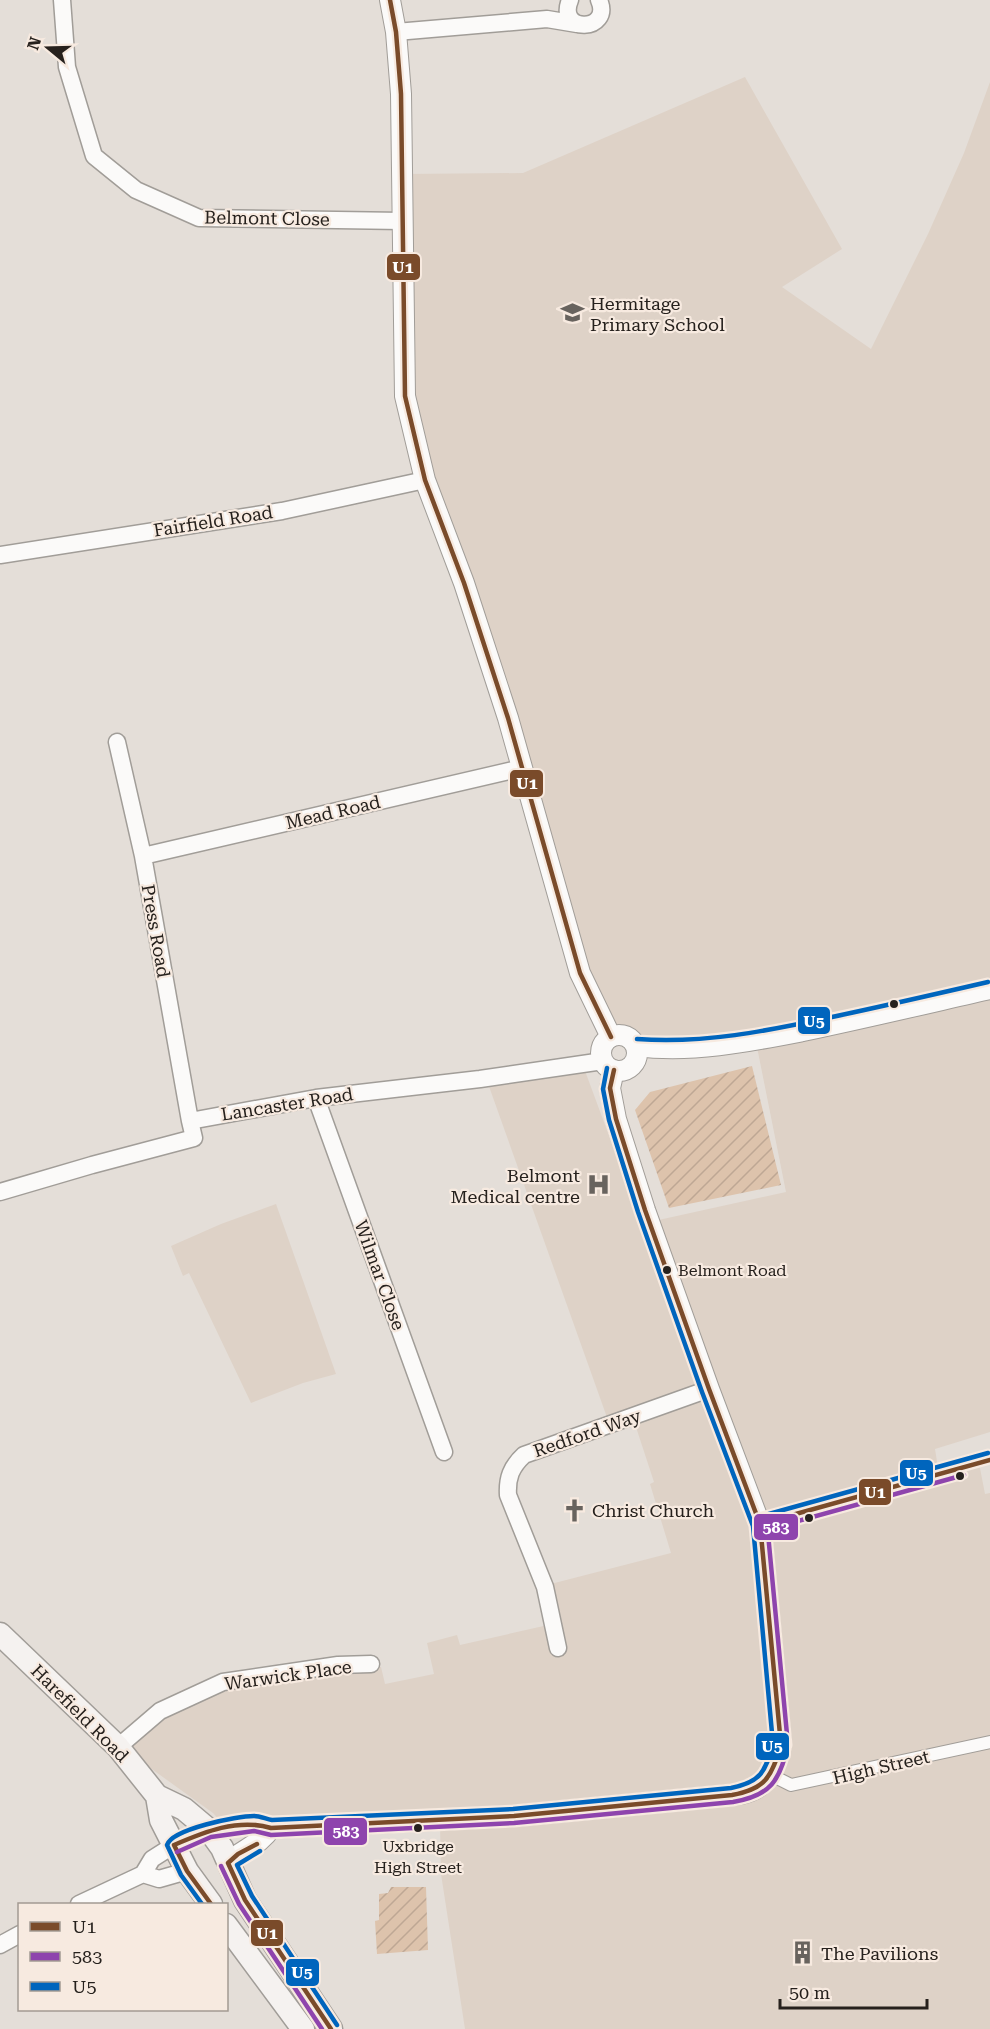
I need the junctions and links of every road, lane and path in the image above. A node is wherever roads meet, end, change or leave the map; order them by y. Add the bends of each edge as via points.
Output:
1 (63, 0) edge
2 (390, 0) edge
3 (569, 0) edge
4 (598, 0) edge
5 (547, 19) junction
6 (578, 24) junction
7 (396, 32) junction
8 (402, 221) junction
9 (425, 480) junction
10 (0, 555) edge
11 (117, 742) dead end
12 (522, 768) junction
13 (143, 856) junction
14 (990, 989) edge
15 (611, 1037) junction
16 (636, 1046) junction
17 (608, 1065) junction
18 (316, 1098) junction
19 (190, 1121) junction
20 (0, 1192) edge
21 (709, 1389) junction
22 (444, 1452) dead end
23 (0, 1634) edge
24 (558, 1648) dead end
25 (370, 1664) dead end
26 (990, 1742) edge
27 (118, 1747) junction
28 (772, 1775) junction
29 (157, 1796) junction
30 (271, 1828) junction
31 (209, 1830) junction
32 (174, 1845) junction
33 (228, 1863) junction
34 (187, 1871) junction
35 (143, 1874) junction
36 (83, 1903) edge
37 (210, 1903) edge
38 (228, 1928) edge
39 (18, 1935) edge
40 (0, 1945) edge
41 (303, 2029) edge
42 (331, 2029) edge

1 - 8 street, Belmont Close via 68,67 94,156 136,190 199,218
2 - 7 street
3 - 5 street
3 - 6 street via 568,16
4 - 6 street via 601,11 597,19 588,25
5 - 6 street
5 - 7 street
7 - 8 street via 401,94
8 - 9 street via 405,396
9 - 10 street, Fairfield Road via 282,511
9 - 12 street via 464,583
11 - 13 street, Press Road
12 - 13 street, Mead Road
12 - 15 street via 580,973
13 - 19 street, Press Road
14 - 16 street via 757,1041 699,1048
15 - 16 street via 625,1036
15 - 17 street via 602,1049
16 - 17 street via 633,1064 622,1071
17 - 18 street, Lancaster Road
17 - 21 street via 616,1119
18 - 19 street, Lancaster Road
18 - 22 street, Wilmar Close
19 - 20 street via 194,1137
21 - 24 street, Redford Way via 525,1455 512,1469 508,1495 545,1587
21 - 28 street via 760,1524 781,1745
23 - 27 main road, Harefield Road
25 - 27 street, Warwick Place via 224,1682 160,1710
26 - 28 street, High Street via 802,1784 791,1785
27 - 29 main road, Harefield Road
28 - 30 street via 756,1790 732,1795 514,1816
29 - 31 main road, Harefield Road via 184,1809
29 - 32 main road, Harefield Road via 161,1820
30 - 31 street via 255,1823
30 - 33 street via 263,1839
31 - 32 street
31 - 33 main road, Harefield Road
32 - 34 main road, Harefield Road
32 - 35 street via 152,1859
33 - 42 main road, Harefield Road via 245,1900
34 - 35 street via 159,1879
34 - 37 main road, Harefield Road
35 - 36 street
38 - 41 main road
39 - 40 street

